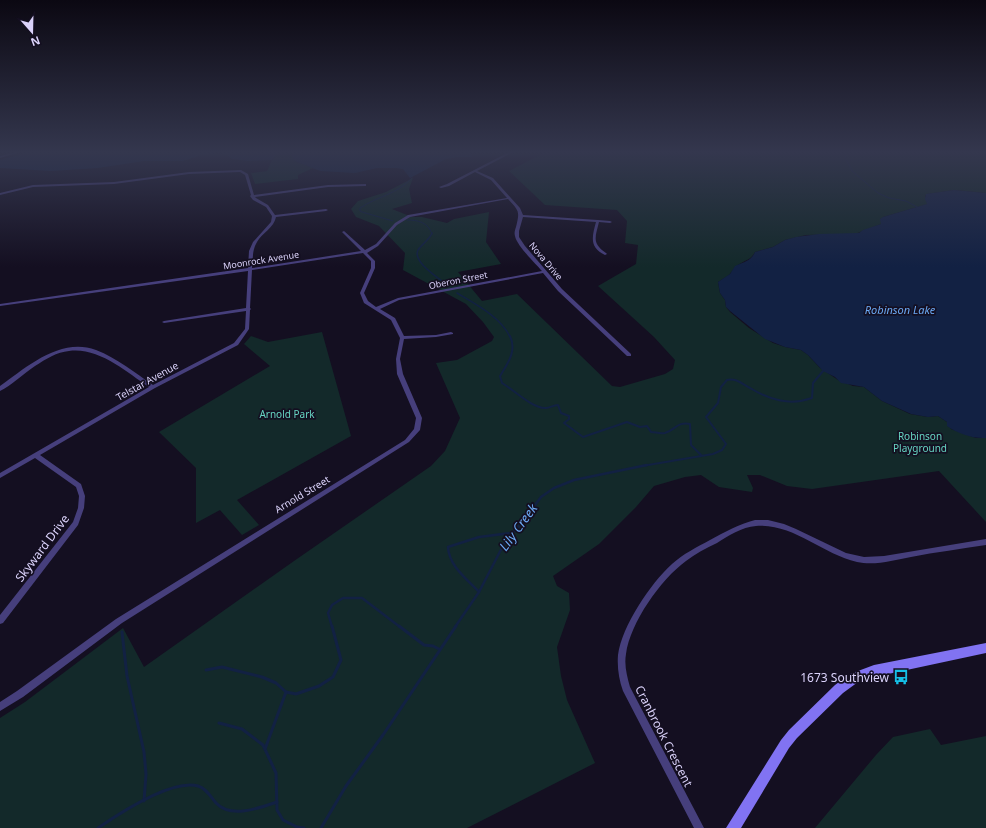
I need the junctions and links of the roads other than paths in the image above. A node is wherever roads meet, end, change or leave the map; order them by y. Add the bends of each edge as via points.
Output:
1 (18, 190) edge
2 (250, 190) edge
3 (300, 190) edge
4 (502, 190) edge
5 (0, 194) edge
6 (252, 196) junction
7 (510, 198) junction
8 (326, 210) dead end
9 (274, 216) junction
10 (521, 216) junction
11 (598, 221) junction
12 (610, 222) dead end
13 (344, 232) dead end
14 (365, 252) junction
15 (605, 254) dead end
16 (250, 270) junction
17 (544, 272) junction
18 (0, 305) edge
19 (377, 308) junction
20 (249, 309) junction
21 (164, 322) dead end
22 (451, 333) dead end
23 (402, 338) junction
24 (628, 355) dead end
25 (153, 387) junction
26 (0, 389) edge
27 (35, 455) junction
28 (0, 476) edge
29 (986, 542) edge
30 (0, 621) edge
31 (986, 648) edge
32 (0, 707) edge
33 (699, 828) edge
34 (733, 828) edge

1 - 5 street
2 - 6 street
3 - 6 street
4 - 7 street
6 - 9 street via 267,206
7 - 10 street
7 - 14 street, Moonrock Avenue via 413,214 396,224 377,245
8 - 9 street
9 - 16 street, Telstar Avenue via 273,222 255,242 251,251
10 - 11 street
10 - 17 street, Nova Drive via 518,237
11 - 12 street
11 - 15 street via 593,240 598,249
13 - 14 street
14 - 16 street, Moonrock Avenue
14 - 19 street via 373,261 374,268 362,293 366,302
16 - 18 street, Moonrock Avenue
16 - 20 street, Telstar Avenue
17 - 19 street, Oberon Street via 398,299
17 - 24 street, Nova Drive
19 - 23 street via 393,319
20 - 21 street
20 - 25 street, Telstar Avenue via 246,329 236,344
22 - 23 street
23 - 32 street, Arnold Street via 398,359 400,374 419,418 412,436 119,621
25 - 26 street via 112,361 92,351 80,349 51,355
25 - 27 street, Telstar Avenue
27 - 28 street, Telstar Avenue
27 - 30 street, Skyward Drive via 79,486 82,496 81,508 76,523
29 - 33 street, Cranbrook Crescent via 882,559 859,559 787,529 755,523 740,527 682,560 649,596 634,621 623,648 622,672 626,688
31 - 34 street via 874,670 847,682 785,744

